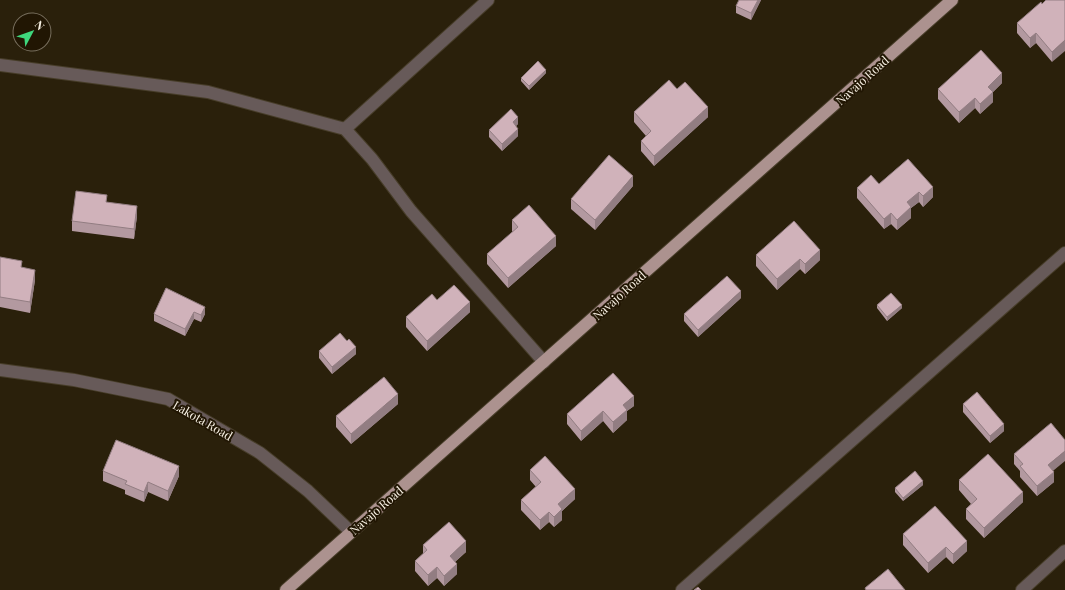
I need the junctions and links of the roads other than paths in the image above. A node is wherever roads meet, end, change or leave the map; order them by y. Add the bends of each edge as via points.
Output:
1 (488, 0) edge
2 (947, 2) edge
3 (0, 66) edge
4 (345, 128) junction
5 (1065, 253) edge
6 (544, 362) junction
7 (0, 370) edge
8 (351, 532) junction
9 (1065, 551) edge
10 (286, 590) edge
11 (682, 590) edge
12 (1022, 590) edge

1 - 4 street
2 - 6 main road, Navajo Road
3 - 4 street via 208,92
4 - 6 street via 411,211
5 - 11 street
6 - 8 main road, Navajo Road
7 - 8 street, Lakota Road via 74,380 168,399 260,453 308,491
8 - 10 main road, Navajo Road
9 - 12 street

